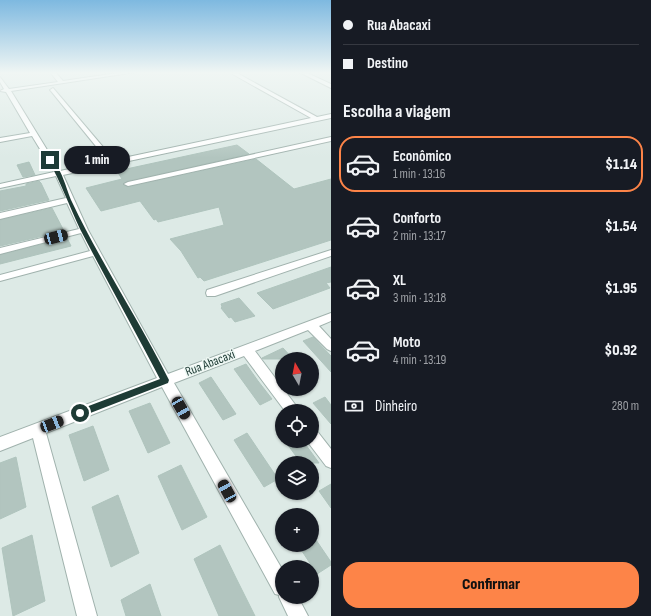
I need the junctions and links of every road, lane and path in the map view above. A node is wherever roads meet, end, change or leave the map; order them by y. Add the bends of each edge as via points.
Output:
1 (11, 101) edge
2 (62, 101) edge
3 (283, 101) edge
4 (331, 116) edge
5 (316, 119) junction
6 (34, 134) junction
7 (331, 139) edge
8 (0, 140) edge
9 (112, 162) junction
10 (58, 173) junction
11 (128, 184) dead end
12 (0, 186) edge
13 (69, 200) junction
14 (0, 216) edge
15 (84, 230) junction
16 (0, 251) edge
17 (96, 252) junction
18 (331, 253) edge
19 (0, 278) edge
20 (211, 293) dead end
21 (331, 317) edge
22 (310, 325) junction
23 (331, 346) edge
24 (246, 349) junction
25 (165, 380) junction
26 (288, 404) edge
27 (38, 429) junction
28 (0, 444) edge
29 (319, 445) edge
30 (331, 461) edge
31 (275, 575) edge
32 (292, 604) edge
33 (87, 616) edge
34 (298, 616) edge

1 - 6 street
2 - 9 street
3 - 5 street
4 - 5 street
5 - 9 street
6 - 8 street
6 - 10 street
7 - 11 street
9 - 10 street
10 - 12 street
10 - 13 street
13 - 14 street
13 - 15 street
15 - 16 street
15 - 17 street
17 - 19 street
17 - 25 street
18 - 20 street
21 - 22 street, Rua Abacaxi
22 - 23 street
22 - 24 street, Rua Abacaxi
24 - 25 street, Rua Abacaxi
24 - 26 street
25 - 27 street, Rua Abacaxi
25 - 31 street
27 - 28 street, Rua Abacaxi
27 - 33 street
29 - 30 street
32 - 34 street

